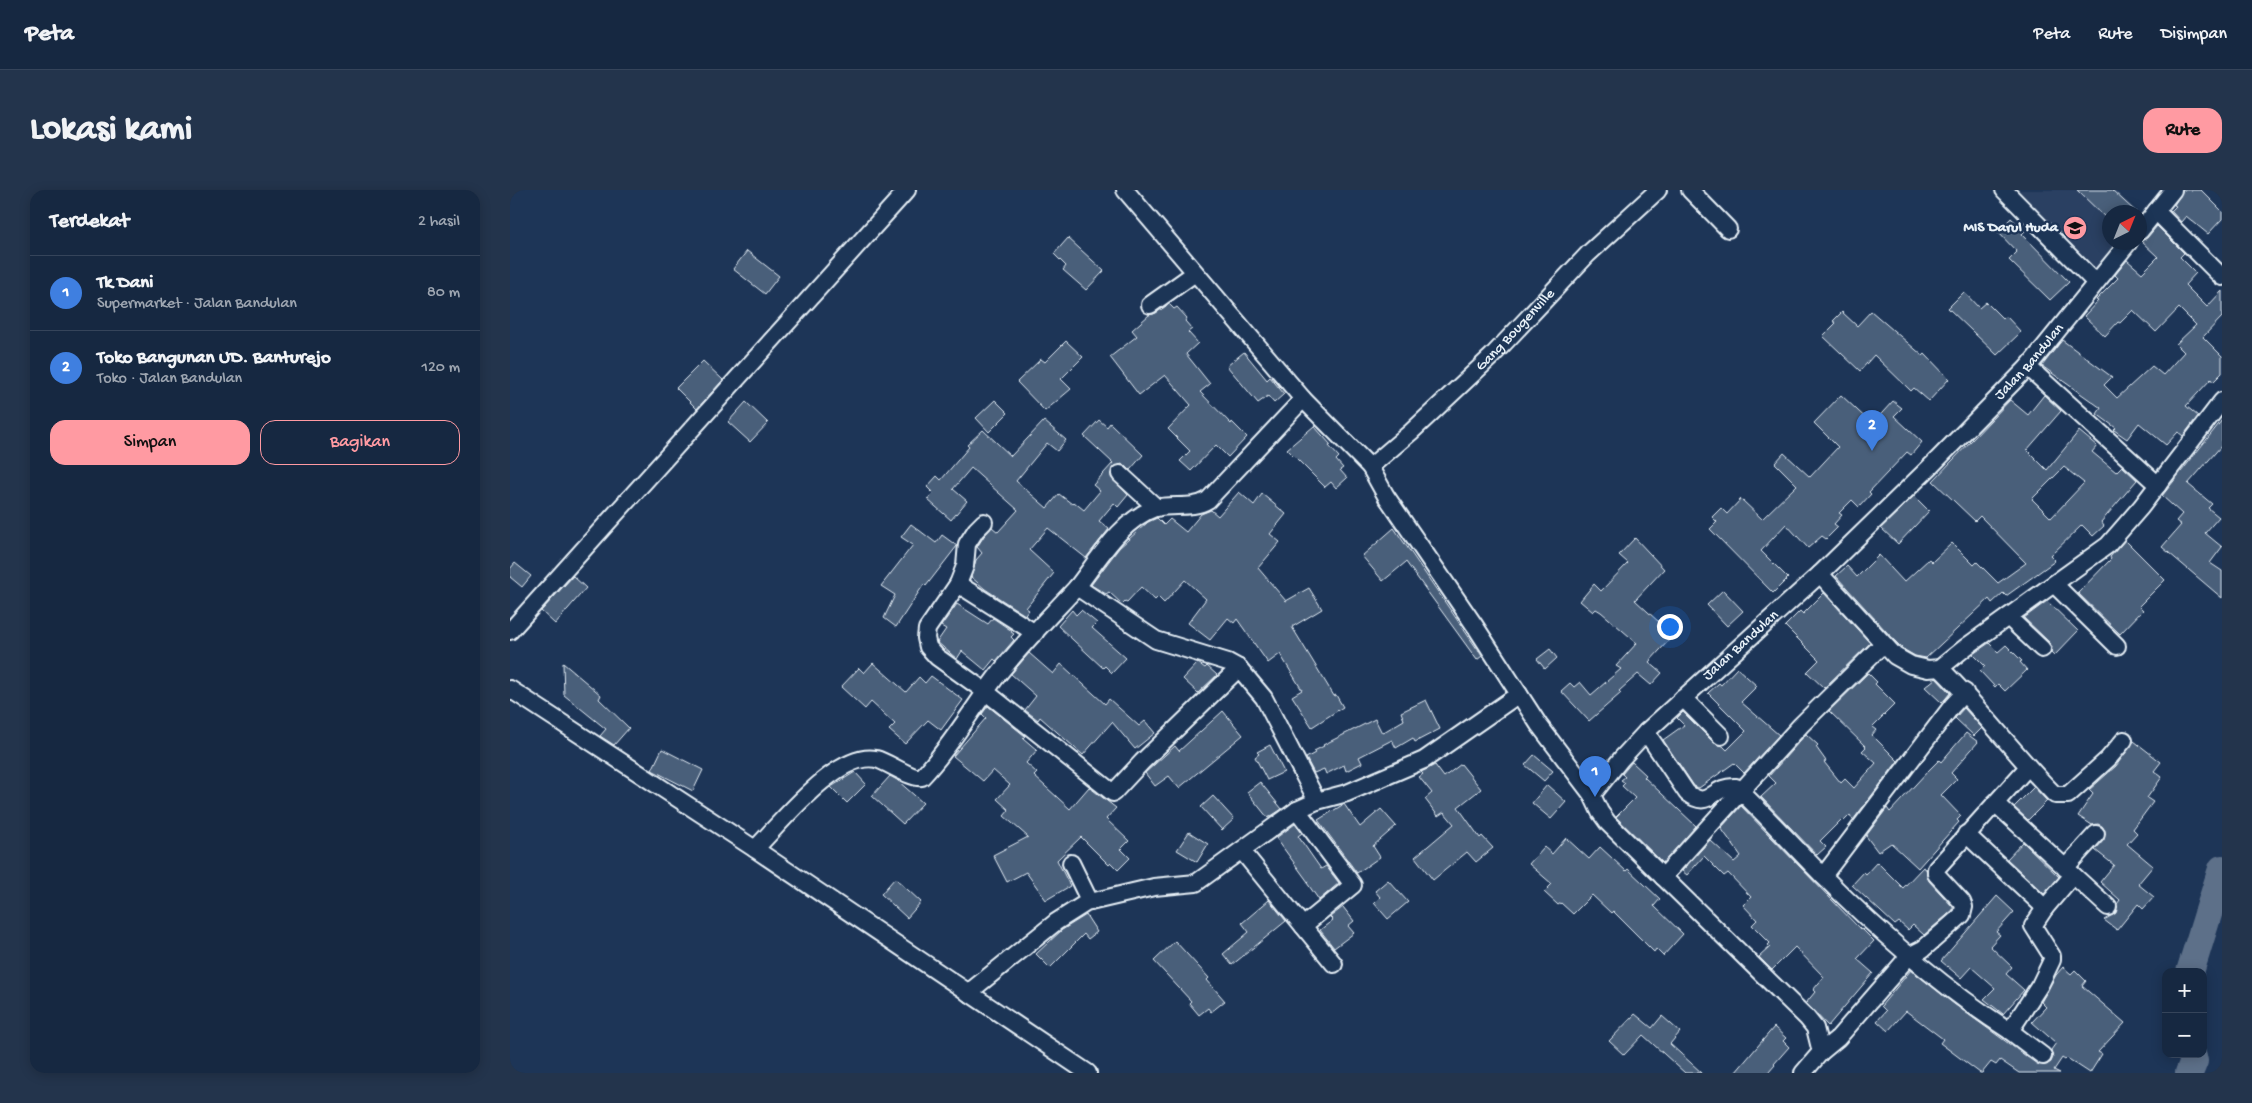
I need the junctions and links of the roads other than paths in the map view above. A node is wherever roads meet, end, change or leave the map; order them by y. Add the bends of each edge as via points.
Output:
1 (907, 190) edge
2 (1125, 190) edge
3 (1658, 190) edge
4 (1690, 190) edge
5 (2004, 190) edge
6 (2173, 190) edge
7 (2156, 211) junction
8 (2147, 222) edge
9 (1728, 229) dead end
10 (2123, 250) edge
11 (1195, 273) junction
12 (2222, 277) edge
13 (2095, 282) junction
14 (1150, 305) dead end
15 (2028, 367) junction
16 (1303, 399) junction
17 (2222, 400) edge
18 (1370, 467) junction
19 (1120, 474) dead end
20 (2158, 485) junction
21 (1157, 508) junction
22 (984, 522) dead end
23 (1820, 574) junction
24 (958, 584) junction
25 (2055, 585) junction
26 (1077, 587) junction
27 (2008, 618) junction
28 (510, 631) edge
29 (1035, 633) junction
30 (1884, 644) junction
31 (2117, 646) dead end
32 (2042, 649) dead end
33 (1239, 668) junction
34 (1940, 668) junction
35 (510, 689) edge
36 (986, 692) junction
37 (1965, 692) junction
38 (1520, 694) junction
39 (1683, 698) junction
40 (1646, 732) junction
41 (1721, 736) dead end
42 (2124, 740) dead end
43 (2027, 768) junction
44 (1740, 792) junction
45 (1592, 795) junction
46 (1317, 801) junction
47 (1995, 803) junction
48 (1297, 810) junction
49 (1966, 834) junction
50 (2096, 834) dead end
51 (755, 849) junction
52 (1242, 851) junction
53 (1071, 863) dead end
54 (2069, 872) junction
55 (1823, 876) junction
56 (1663, 877) junction
57 (1090, 902) junction
58 (2108, 907) dead end
59 (2045, 908) junction
60 (1303, 926) junction
61 (1909, 956) junction
62 (1334, 964) dead end
63 (968, 993) junction
64 (2010, 1030) junction
65 (1821, 1052) junction
66 (2043, 1056) dead end
67 (1088, 1073) edge
68 (1803, 1073) edge

1 - 28 street
2 - 11 street
3 - 18 street, Gang Bougenville via 1588,254 1492,356
4 - 9 street
5 - 13 street
6 - 7 street
7 - 8 street
7 - 12 street
10 - 13 street, Jalan Bandulan
11 - 14 street
11 - 16 street
13 - 15 street, Jalan Bandulan
15 - 20 street
15 - 23 street, Jalan Bandulan
16 - 18 street
16 - 21 street via 1208,500 1201,504
17 - 20 street
18 - 38 street via 1386,496
19 - 21 street
20 - 25 street via 2108,545
21 - 26 street via 1141,514 1121,532
22 - 24 street via 966,544 965,566
23 - 30 street
23 - 39 street, Jalan Bandulan
24 - 29 street
24 - 36 street via 927,629 928,647
25 - 27 street
25 - 31 street
26 - 29 street
26 - 33 street via 1156,640
27 - 32 street
27 - 34 street
29 - 36 street
30 - 34 street via 1911,665
30 - 44 street
33 - 36 street via 1113,793
33 - 46 street via 1264,698
34 - 37 street
35 - 51 street
36 - 51 street via 950,744 922,777 912,777 875,759 855,760 827,776
37 - 43 street
37 - 55 street
38 - 45 street
38 - 46 street via 1424,760 1380,780
39 - 40 street, Jalan Bandulan
39 - 41 street
40 - 44 street via 1687,793 1697,800 1703,800 1722,788 1736,787
40 - 45 street, Jalan Bandulan
42 - 43 street via 2068,795 2054,795
43 - 47 street
44 - 55 street
44 - 56 street
45 - 56 street via 1608,823
46 - 48 street
47 - 49 street
47 - 54 street
48 - 52 street
48 - 60 street via 1353,885
49 - 59 street
49 - 61 street via 1935,872 1960,898 1964,912 1937,938
50 - 54 street
51 - 63 street
52 - 57 street via 1196,883 1154,887
52 - 60 street
53 - 57 street
54 - 58 street
54 - 59 street
55 - 61 street
56 - 65 street via 1806,1018 1814,1028
57 - 63 street via 1056,922
59 - 64 street via 2033,926 2052,960 2040,985
60 - 62 street
61 - 64 street via 1975,1009
61 - 65 street via 1838,1038
63 - 67 street
64 - 66 street
65 - 68 street

